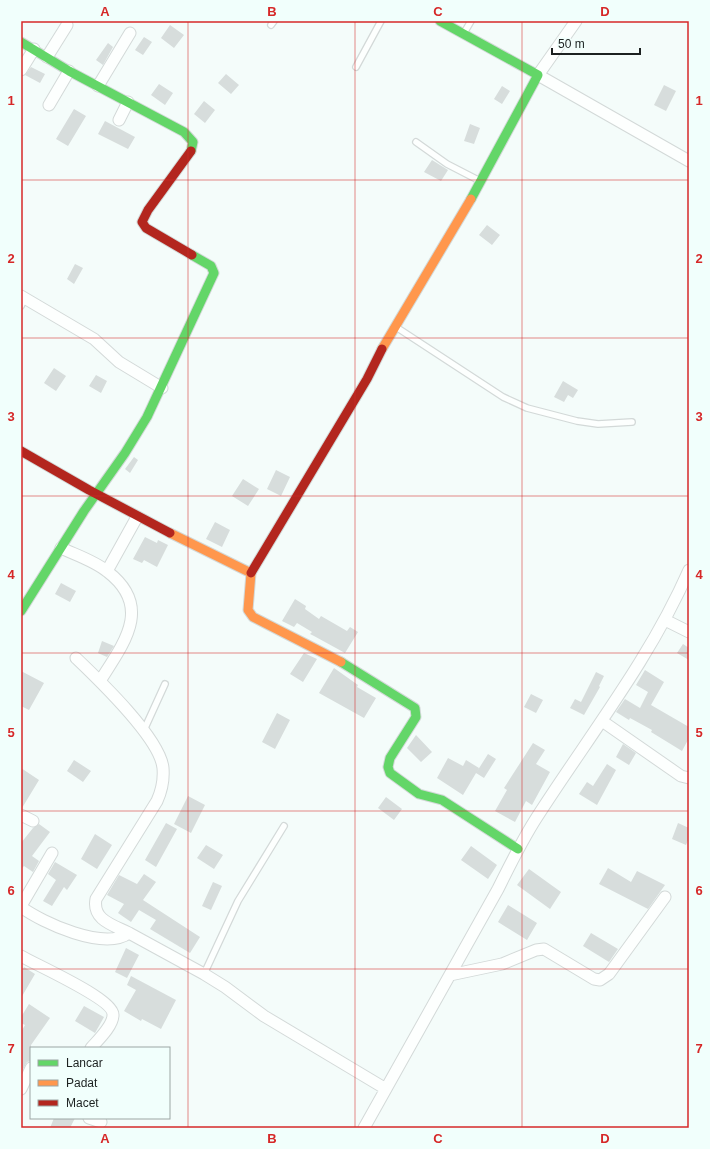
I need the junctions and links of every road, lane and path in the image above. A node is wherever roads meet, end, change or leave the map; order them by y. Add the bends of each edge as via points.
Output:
1 (381, 21) edge
2 (440, 21) edge
3 (471, 21) edge
4 (576, 21) edge
5 (67, 25) dead end
6 (130, 33) dead end
7 (464, 34) junction
8 (21, 42) edge
9 (34, 49) junction
10 (47, 57) junction
11 (356, 67) dead end
12 (21, 70) edge
13 (69, 71) junction
14 (538, 75) junction
15 (98, 86) junction
16 (128, 102) junction
17 (49, 105) dead end
18 (119, 120) dead end
19 (416, 142) dead end
20 (689, 161) edge
21 (481, 182) junction
22 (22, 300) edge
23 (396, 327) junction
24 (162, 388) junction
25 (632, 422) dead end
26 (21, 451) edge
27 (96, 495) junction
28 (137, 517) junction
29 (61, 548) junction
30 (689, 570) edge
31 (107, 571) junction
32 (251, 573) junction
33 (21, 611) edge
34 (665, 620) junction
35 (689, 632) edge
36 (76, 658) dead end
37 (100, 681) junction
38 (165, 684) dead end
39 (602, 721) junction
40 (144, 730) junction
41 (689, 778) edge
42 (21, 815) edge
43 (32, 821) dead end
44 (284, 826) dead end
45 (518, 849) junction
46 (52, 853) dead end
47 (665, 897) dead end
48 (21, 906) edge
49 (129, 933) junction
50 (23, 960) edge
51 (204, 974) junction
52 (450, 975) junction
53 (92, 1047) edge
54 (30, 1071) edge
55 (25, 1088) edge
56 (386, 1089) junction
57 (92, 1119) edge
58 (101, 1122) dead end
59 (364, 1128) edge

1 - 11 lane
2 - 7 street
3 - 7 lane
4 - 14 street
5 - 10 street
6 - 15 street
7 - 14 street
8 - 9 street
9 - 10 street
9 - 12 street
10 - 13 street
13 - 15 street
13 - 17 street
14 - 20 street
14 - 21 street
15 - 16 street
16 - 18 street
16 - 24 street via 184,132 193,142 193,148 148,210 143,224 211,266 213,270 208,288
19 - 21 lane via 447,164
21 - 23 street
22 - 24 street via 94,339 119,362
23 - 25 lane via 503,397 527,408 591,423
23 - 32 street
24 - 27 street via 126,453
26 - 27 street
27 - 28 street
27 - 29 street
28 - 31 street
28 - 32 street via 237,569
29 - 31 street
29 - 33 street
30 - 34 street
31 - 37 street via 128,593 131,620 128,634
32 - 45 street via 248,610 253,617 330,655 415,708 416,717 390,758 390,773 419,794 442,800
34 - 35 street
34 - 39 street
36 - 37 street
37 - 40 street
38 - 40 lane
39 - 41 street via 681,776
39 - 45 street
40 - 49 street via 157,749 163,767 163,787 96,900 94,908 99,917
42 - 43 street
44 - 51 lane via 238,901
45 - 52 street
46 - 48 street
47 - 52 street via 609,974 600,980 594,979 544,949 502,964
48 - 49 street via 44,921 85,935 114,940
49 - 51 street
50 - 53 street via 92,993 112,1009 111,1021
51 - 56 street via 264,1016
52 - 56 street
54 - 55 street
56 - 59 street
57 - 58 street

